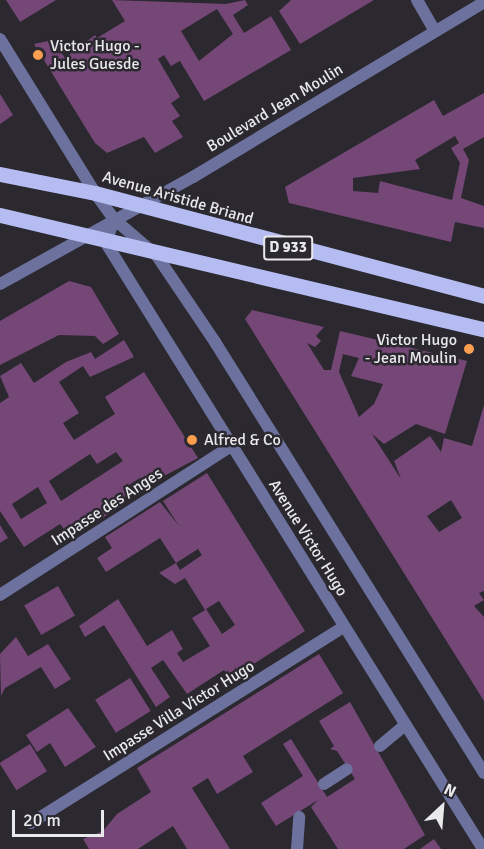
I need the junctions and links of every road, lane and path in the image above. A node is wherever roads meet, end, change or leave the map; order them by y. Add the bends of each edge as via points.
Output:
1 (417, 0) edge
2 (484, 2) edge
3 (435, 31) junction
4 (0, 39) edge
5 (0, 174) edge
6 (95, 193) junction
7 (140, 205) junction
8 (0, 215) edge
9 (114, 219) junction
10 (81, 237) junction
11 (106, 243) junction
12 (157, 256) junction
13 (0, 284) edge
14 (484, 296) edge
15 (484, 329) edge
16 (231, 446) junction
17 (0, 595) edge
18 (344, 627) junction
19 (405, 725) junction
20 (380, 746) dead end
21 (347, 769) dead end
22 (484, 772) edge
23 (324, 784) dead end
24 (300, 817) dead end
25 (31, 823) dead end
26 (297, 849) edge
27 (483, 849) edge

1 - 3 street
2 - 3 street, Boulevard Jean Moulin
3 - 7 street, Boulevard Jean Moulin
4 - 6 street, Avenue Victor Hugo
5 - 6 main road, Avenue Aristide Briand / D 933
6 - 7 main road, Avenue Aristide Briand / D 933
6 - 9 street, Avenue Victor Hugo
7 - 9 street, Boulevard Jean Moulin
7 - 14 main road, Avenue Aristide Briand / D 933
8 - 10 main road, D 933
9 - 10 street, Boulevard Jean Moulin
9 - 11 street
9 - 12 street, Avenue Victor Hugo
10 - 11 main road, D 933
10 - 13 street, Boulevard Jean Moulin
11 - 12 main road, D 933
11 - 16 street, Avenue Victor Hugo
12 - 15 main road, D 933
12 - 22 street, Avenue Victor Hugo
16 - 17 street, Impasse des Anges
16 - 18 street, Avenue Victor Hugo
18 - 19 street, Avenue Victor Hugo
18 - 25 street, Impasse Villa Victor Hugo
19 - 20 street
19 - 27 street, Avenue Victor Hugo
21 - 23 street
24 - 26 street

